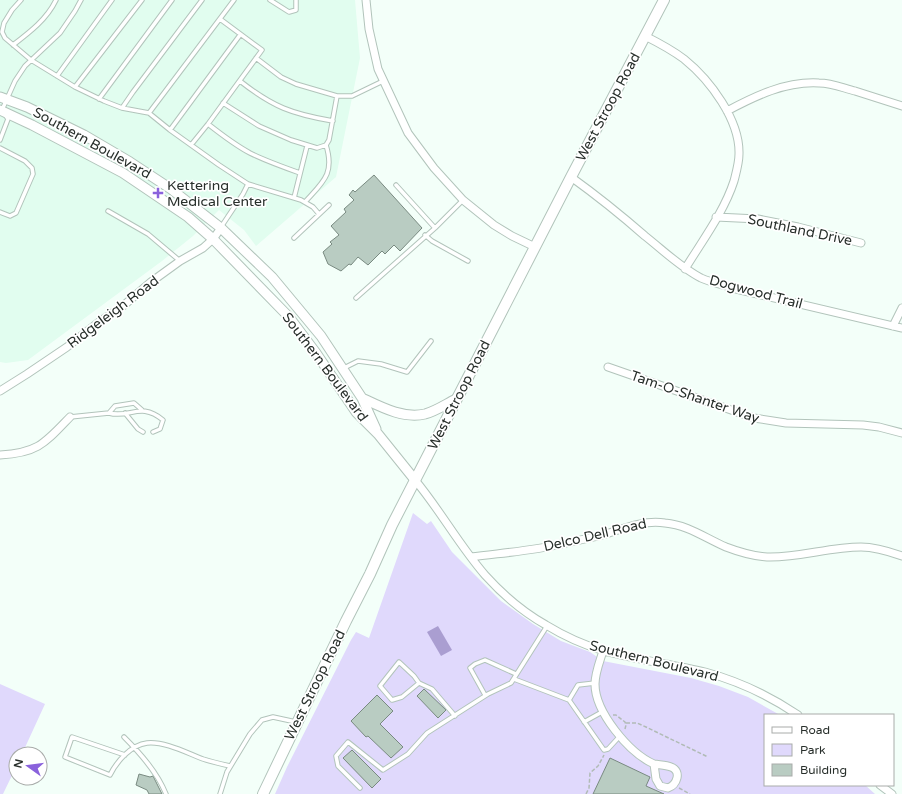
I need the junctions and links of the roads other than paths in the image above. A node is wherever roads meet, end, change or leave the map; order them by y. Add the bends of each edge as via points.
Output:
1 (21, 0) edge
2 (56, 0) edge
3 (81, 0) edge
4 (112, 0) edge
5 (142, 0) edge
6 (172, 0) edge
7 (202, 0) edge
8 (234, 0) edge
9 (270, 0) edge
10 (296, 0) edge
11 (366, 0) edge
12 (664, 0) edge
13 (220, 19) junction
14 (240, 35) junction
15 (645, 36) junction
16 (14, 45) junction
17 (256, 58) junction
18 (31, 60) junction
19 (57, 76) junction
20 (240, 81) junction
21 (383, 81) junction
22 (75, 87) junction
23 (337, 96) junction
24 (3, 98) edge
25 (99, 99) junction
26 (223, 103) junction
27 (902, 106) edge
28 (122, 108) junction
29 (0, 110) edge
30 (727, 111) junction
31 (149, 113) junction
32 (333, 121) junction
33 (208, 124) junction
34 (170, 130) junction
35 (0, 140) edge
36 (191, 145) junction
37 (326, 145) junction
38 (308, 146) junction
39 (0, 148) edge
40 (300, 173) junction
41 (571, 177) junction
42 (248, 184) junction
43 (396, 185) dead end
44 (294, 198) junction
45 (463, 200) junction
46 (305, 202) junction
47 (329, 205) dead end
48 (108, 211) dead end
49 (0, 212) edge
50 (319, 214) junction
51 (716, 217) junction
52 (221, 228) junction
53 (435, 228) junction
54 (425, 235) junction
55 (294, 238) dead end
56 (213, 239) junction
57 (861, 243) dead end
58 (535, 247) junction
59 (468, 261) dead end
60 (180, 262) junction
61 (685, 269) junction
62 (356, 298) dead end
63 (902, 308) edge
64 (893, 326) junction
65 (902, 328) edge
66 (431, 341) dead end
67 (608, 367) dead end
68 (343, 369) junction
69 (0, 391) edge
70 (362, 398) junction
71 (456, 399) junction
72 (142, 410) junction
73 (109, 413) junction
74 (125, 413) junction
75 (70, 417) joint
76 (143, 432) dead end
77 (153, 432) dead end
78 (902, 433) edge
79 (378, 434) junction
80 (0, 455) edge
81 (415, 480) junction
82 (902, 556) edge
83 (471, 557) junction
84 (547, 626) junction
85 (603, 651) junction
86 (516, 674) junction
87 (514, 679) junction
88 (595, 683) junction
89 (419, 684) junction
90 (485, 696) junction
91 (569, 700) junction
92 (602, 712) junction
93 (796, 714) edge
94 (455, 716) junction
95 (297, 722) junction
96 (584, 722) junction
97 (620, 736) junction
98 (124, 737) dead end
99 (135, 748) junction
100 (125, 755) junction
101 (654, 764) junction
102 (230, 766) junction
103 (881, 786) edge
104 (360, 788) dead end
105 (166, 794) edge
106 (220, 794) edge
107 (263, 794) edge
108 (892, 794) edge

1 - 16 lane via 4,23 2,32
2 - 16 lane via 51,10 32,31
3 - 18 lane via 60,33
4 - 19 lane
5 - 22 lane
6 - 25 lane
7 - 28 lane
8 - 13 lane
9 - 10 lane via 289,12 296,10
11 - 21 street via 373,49
12 - 15 main road, West Stroop Road
13 - 14 lane
13 - 31 lane
14 - 17 lane via 262,50
14 - 34 lane
15 - 30 street via 670,50 699,72
15 - 41 main road, West Stroop Road
16 - 18 lane
17 - 20 lane
17 - 23 lane via 281,77
18 - 19 lane
18 - 24 lane
19 - 22 lane
20 - 26 lane
20 - 32 lane via 270,103 288,111
21 - 23 lane via 352,96
21 - 45 street via 408,133 434,168
22 - 25 lane
23 - 32 lane
24 - 29 lane
24 - 52 street, Southern Boulevard via 84,135 130,162 172,189
25 - 28 lane
26 - 33 lane
26 - 38 lane via 272,133
27 - 30 street via 833,84 809,82 756,96
28 - 31 lane
29 - 35 lane via 8,119
29 - 56 street, Southern Boulevard via 123,173 188,217
30 - 51 street via 737,136 739,154 734,181
31 - 34 lane
32 - 37 lane
33 - 36 lane
33 - 40 lane via 249,153
34 - 36 lane
36 - 42 lane
37 - 38 lane via 317,148
37 - 46 lane via 329,170 324,181
38 - 40 lane
39 - 49 lane via 25,161 32,168 33,174 16,213 10,216
40 - 44 lane
41 - 58 main road, West Stroop Road
41 - 61 street, Dogwood Trail
42 - 44 lane
42 - 52 lane
43 - 53 lane
44 - 46 lane
45 - 53 lane
45 - 58 street via 494,225
46 - 50 lane
47 - 50 lane
48 - 60 lane via 148,234
50 - 55 lane
51 - 57 street, Southland Drive via 765,220
51 - 61 street
52 - 56 street, Ridgeleigh Road
52 - 68 street, Southern Boulevard via 272,277 322,336
53 - 54 lane
54 - 59 lane
54 - 62 lane
56 - 60 street, Ridgeleigh Road
56 - 79 street, Southern Boulevard via 289,317 356,412
58 - 71 main road, West Stroop Road
60 - 69 street, Ridgeleigh Road via 49,360
61 - 64 street, Dogwood Trail via 712,282
63 - 64 street
64 - 65 street, Dogwood Trail
66 - 68 lane via 407,372 381,364 358,362
67 - 78 street, Tam-O-Shanter Way via 754,418 786,423 862,425
68 - 70 street, Southern Boulevard
70 - 71 street via 400,414 412,415 425,414
70 - 79 street, Southern Boulevard
71 - 81 main road, West Stroop Road
72 - 73 lane via 134,403 115,406
72 - 74 lane
72 - 77 lane via 155,413 163,420 160,429
73 - 74 lane
73 - 75 lane
74 - 76 lane
75 - 80 street via 40,445 21,453
79 - 81 street, Southern Boulevard
81 - 83 street, Southern Boulevard
81 - 95 main road, West Stroop Road
82 - 83 street, Delco Dell Road via 887,550 851,547 794,556 754,556 725,547 690,529 655,522 629,526 561,544
83 - 84 street, Southern Boulevard via 505,595
84 - 85 street, Southern Boulevard
84 - 86 lane
85 - 88 street
85 - 93 street, Southern Boulevard via 728,680 774,700
86 - 87 lane
86 - 90 lane via 486,660 470,668
87 - 90 lane
87 - 91 lane
88 - 91 lane via 578,685
88 - 92 street
89 - 89 lane via 402,697 392,700 380,686 399,662
89 - 94 lane via 432,689
90 - 94 lane
91 - 96 lane
92 - 96 lane
92 - 97 street
94 - 104 lane via 427,733 408,754 383,770 348,742 336,756 338,766
95 - 102 lane via 273,717 262,720
95 - 107 main road, West Stroop Road
96 - 97 lane via 604,750
97 - 101 street
98 - 99 lane
99 - 100 lane
99 - 102 lane via 146,743 156,743
99 - 105 lane via 161,783
100 - 100 lane via 110,775 65,757 72,737
101 - 101 street via 660,786 668,788 675,784 675,770
102 - 106 lane
103 - 108 street

